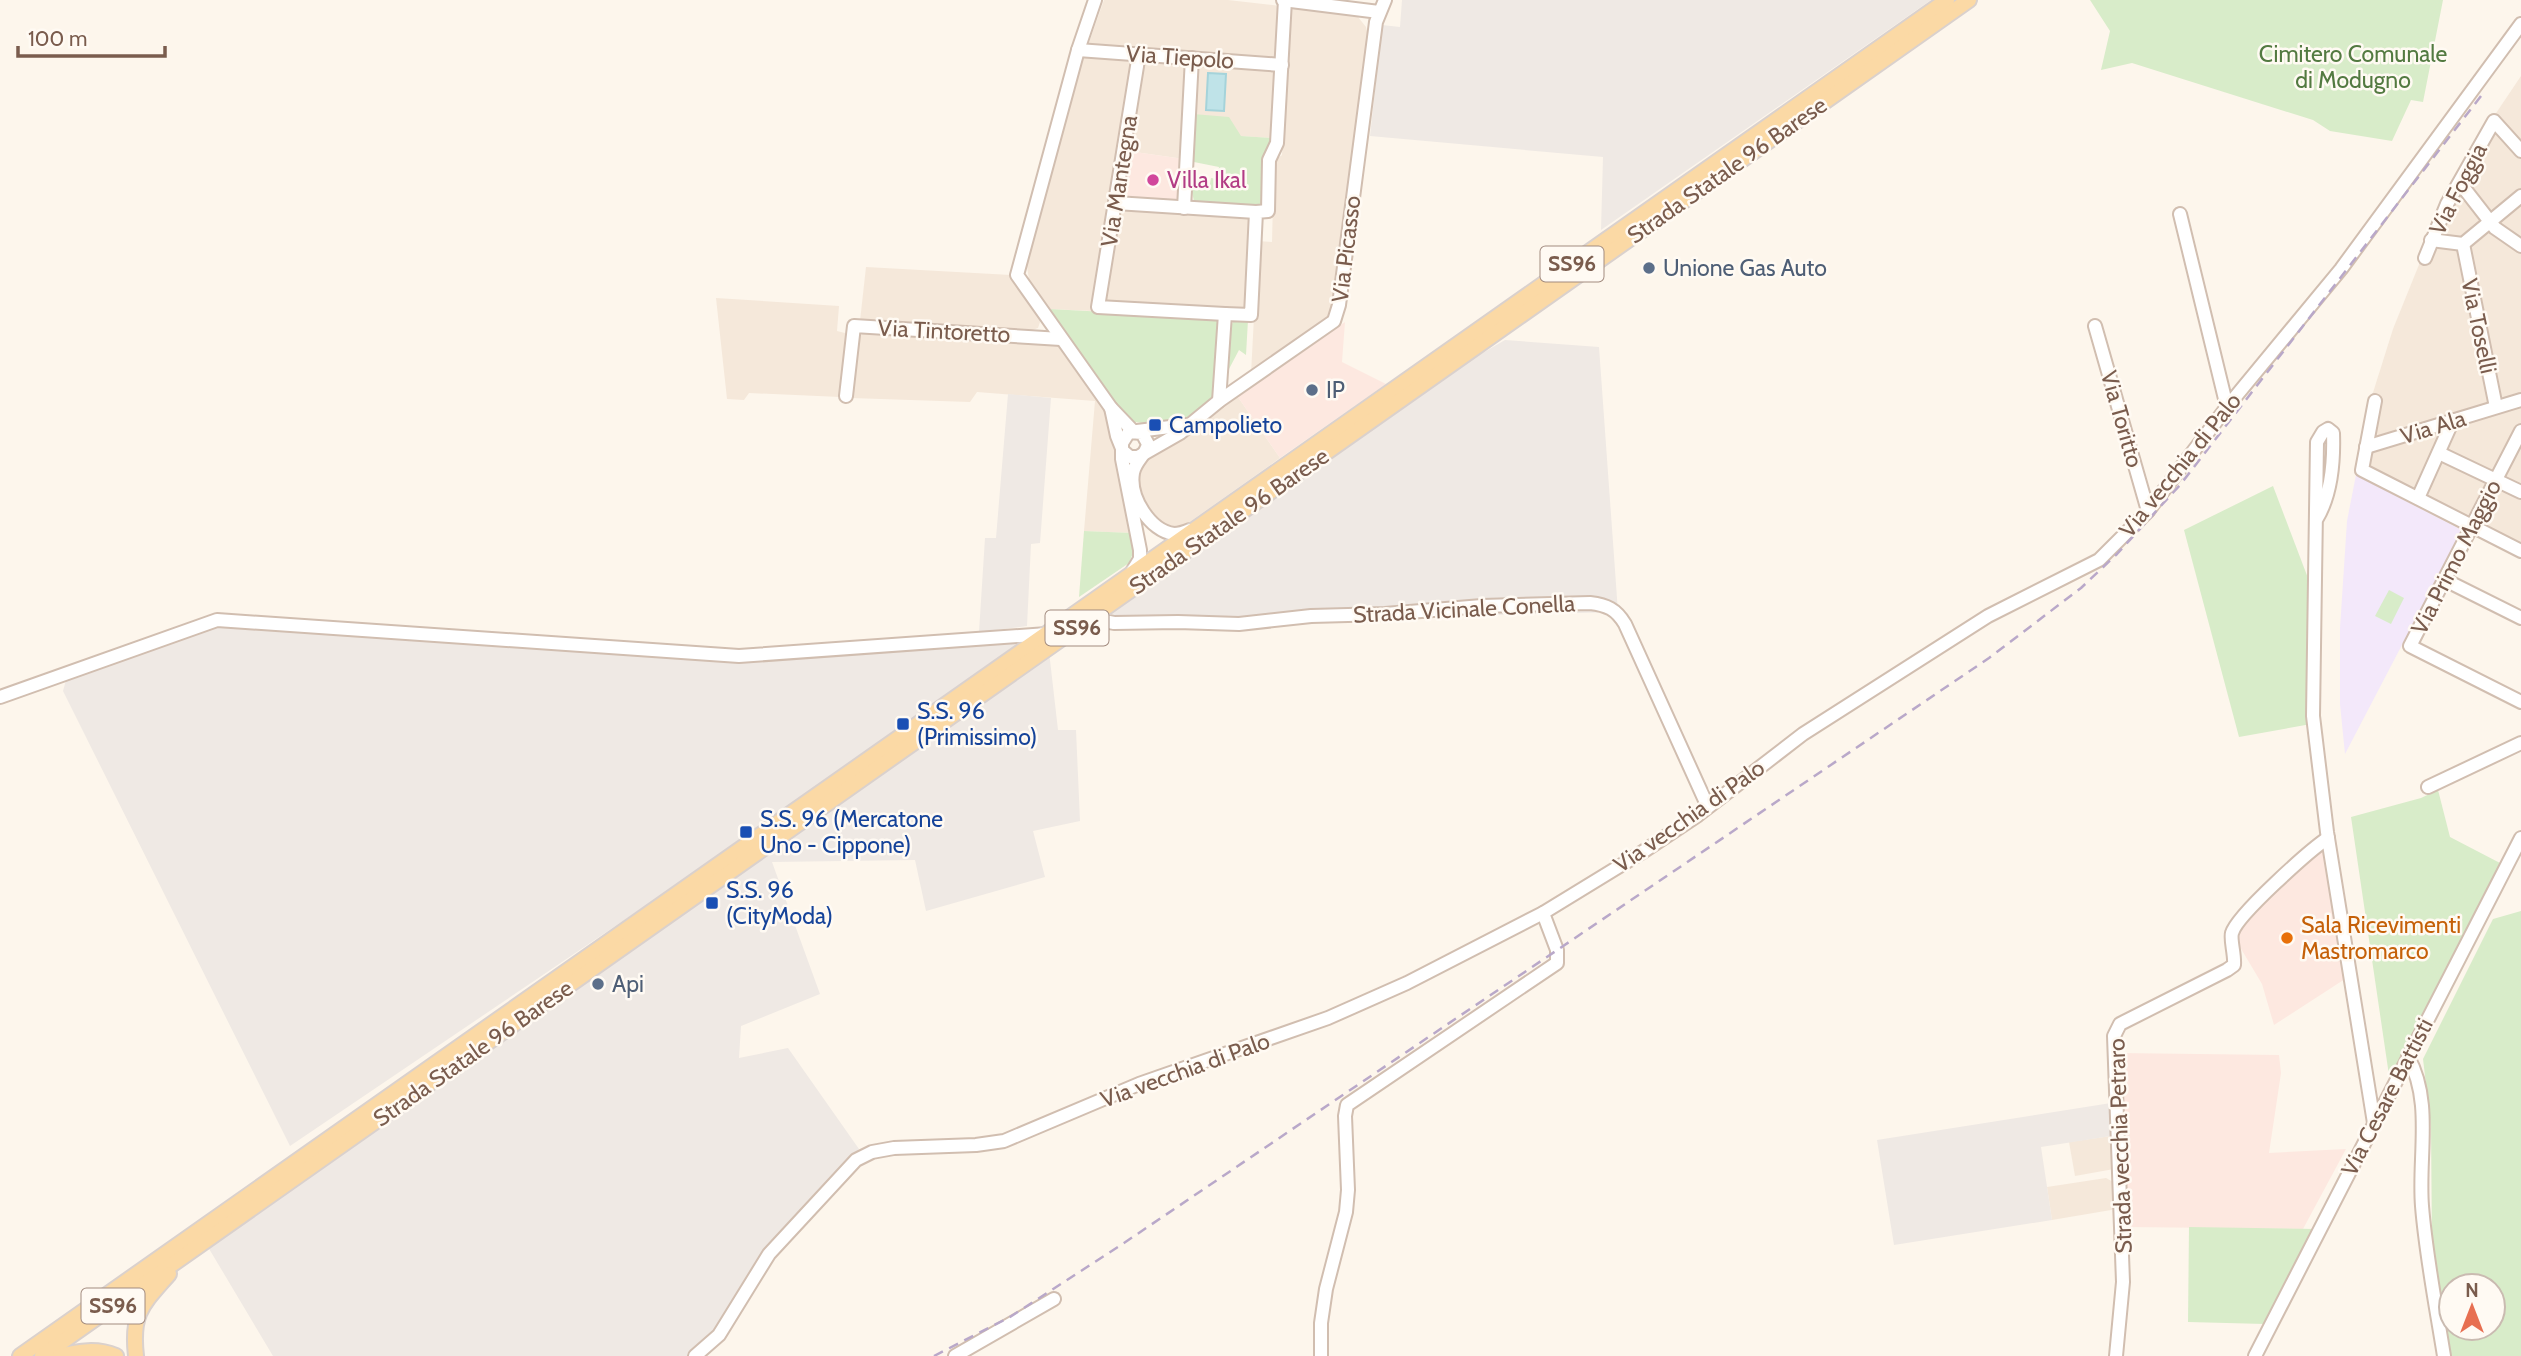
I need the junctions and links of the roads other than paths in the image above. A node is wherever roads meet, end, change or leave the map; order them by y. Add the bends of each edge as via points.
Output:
1 (1284, 0) edge
2 (1947, 0) edge
3 (1969, 0) edge
4 (1094, 2) edge
5 (1382, 6) edge
6 (2521, 24) edge
7 (1078, 50) junction
8 (1139, 54) junction
9 (1192, 58) junction
10 (1282, 65) junction
11 (2521, 151) edge
12 (2459, 183) junction
13 (2521, 195) edge
14 (1116, 203) junction
15 (1184, 208) junction
16 (1256, 212) junction
17 (2180, 214) dead end
18 (2491, 222) junction
19 (2431, 240) junction
20 (2463, 244) junction
21 (2521, 248) edge
22 (2425, 258) dead end
23 (1225, 314) junction
24 (2095, 326) dead end
25 (1061, 339) junction
26 (846, 396) dead end
27 (2521, 400) edge
28 (1219, 401) junction
29 (2375, 401) dead end
30 (2227, 407) junction
31 (2496, 407) junction
32 (1111, 408) junction
33 (2453, 420) junction
34 (1188, 425) junction
35 (1135, 431) junction
36 (2521, 431) edge
37 (1122, 447) junction
38 (2366, 447) junction
39 (2439, 453) junction
40 (1143, 455) junction
41 (2496, 480) junction
42 (2521, 492) edge
43 (2418, 498) junction
44 (2148, 511) junction
45 (2316, 520) junction
46 (2473, 526) junction
47 (1197, 528) junction
48 (2521, 551) edge
49 (1128, 578) junction
50 (2445, 580) junction
51 (1098, 614) junction
52 (2521, 618) edge
53 (1047, 634) junction
54 (0, 697) edge
55 (2521, 702) edge
56 (2521, 743) edge
57 (2428, 787) dead end
58 (1708, 807) junction
59 (2328, 838) junction
60 (2521, 838) edge
61 (1543, 913) junction
62 (2408, 1056) junction
63 (2374, 1123) junction
64 (184, 1256) junction
65 (1054, 1299) dead end
66 (20, 1356) edge
67 (41, 1356) edge
68 (60, 1356) edge
69 (116, 1356) edge
70 (136, 1356) edge
71 (695, 1356) edge
72 (955, 1356) edge
73 (1321, 1356) edge
74 (2116, 1356) edge
75 (2255, 1356) edge
76 (2444, 1356) edge

1 - 5 street
1 - 10 street
2 - 47 main road, Strada Statale 96 Barese / SS96
3 - 51 main road, Strada Statale 96 Barese / SS96
4 - 7 street
5 - 28 street, Via Picasso via 1338,314 1329,326
6 - 30 street, Via vecchia di Palo via 2341,269
7 - 8 street, Via Tiepolo
7 - 25 street via 1017,275
8 - 9 street, Via Tiepolo
8 - 14 street, Via Mantegna
9 - 10 street, Via Tiepolo
9 - 15 street
10 - 16 street via 1277,143 1269,160 1268,211
11 - 12 street, Via Foggia via 2494,121
12 - 18 street
12 - 19 street, Via Foggia
13 - 18 street
14 - 15 street
14 - 23 street, Via Mantegna via 1098,307
15 - 16 street
16 - 23 street via 1251,315
17 - 30 street
18 - 20 street
18 - 21 street
19 - 20 street
19 - 22 street, Via Foggia
20 - 31 street, Via Toselli
23 - 28 street
24 - 44 street, Via Toritto
25 - 26 street, Via Tintoretto via 854,326
25 - 32 street
27 - 31 street, Via Ala
28 - 34 street, Via Picasso
29 - 38 street
30 - 44 street, Via vecchia di Palo
31 - 33 street, Via Ala
32 - 35 street
32 - 37 street
33 - 38 street, Via Ala
33 - 39 street
34 - 35 street
34 - 40 street, Via Picasso
35 - 37 street via 1125,435
35 - 40 street via 1147,439
36 - 41 street, Via Primo Maggio
37 - 40 street via 1130,457
37 - 49 street via 1140,550 1137,566
38 - 43 street via 2362,470
39 - 41 street
39 - 43 street
40 - 47 street via 1133,483 1145,513 1166,532 1177,535
41 - 42 street
41 - 46 street, Via Primo Maggio
43 - 46 street
44 - 58 street, Via vecchia di Palo via 2099,560 1988,616 1803,734
45 - 45 street via 2317,442 2328,429 2333,433 2330,474 2325,505
45 - 59 street via 2313,716
46 - 48 street
46 - 50 street, Via Primo Maggio
47 - 49 main road, Strada Statale 96 Barese / SS96
49 - 53 main road, Strada Statale 96 Barese / SS96
50 - 52 street
50 - 55 street, Via Primo Maggio via 2410,646
51 - 58 street, Strada Vicinale Conella via 1114,623 1240,624 1482,606 1604,605 1618,612 1625,624
51 - 64 main road, Strada Statale 96 Barese / SS96
53 - 54 street via 739,656 217,620
53 - 66 main road, Strada Statale 96 Barese / SS96
56 - 57 street
58 - 61 street, Via vecchia di Palo via 1662,841
59 - 63 street
59 - 74 street, Strada vecchia Petraro via 2279,879 2237,924 2231,937 2234,965 2115,1030 2123,1282
60 - 62 street, Via Cesare Battisti
61 - 71 street, Via vecchia di Palo via 1328,1018 1139,1084 1004,1141 894,1148 856,1160 769,1254 719,1335
61 - 73 street via 1557,950 1552,968 1347,1105 1346,1212 1326,1289
62 - 63 street, Via Cesare Battisti
62 - 76 street via 2416,1070 2423,1125 2421,1203
63 - 75 street, Via Cesare Battisti
64 - 67 main road, Strada Statale 96 Barese / SS96
64 - 70 main road via 141,1307 135,1326
65 - 72 street
68 - 69 main road via 96,1350

